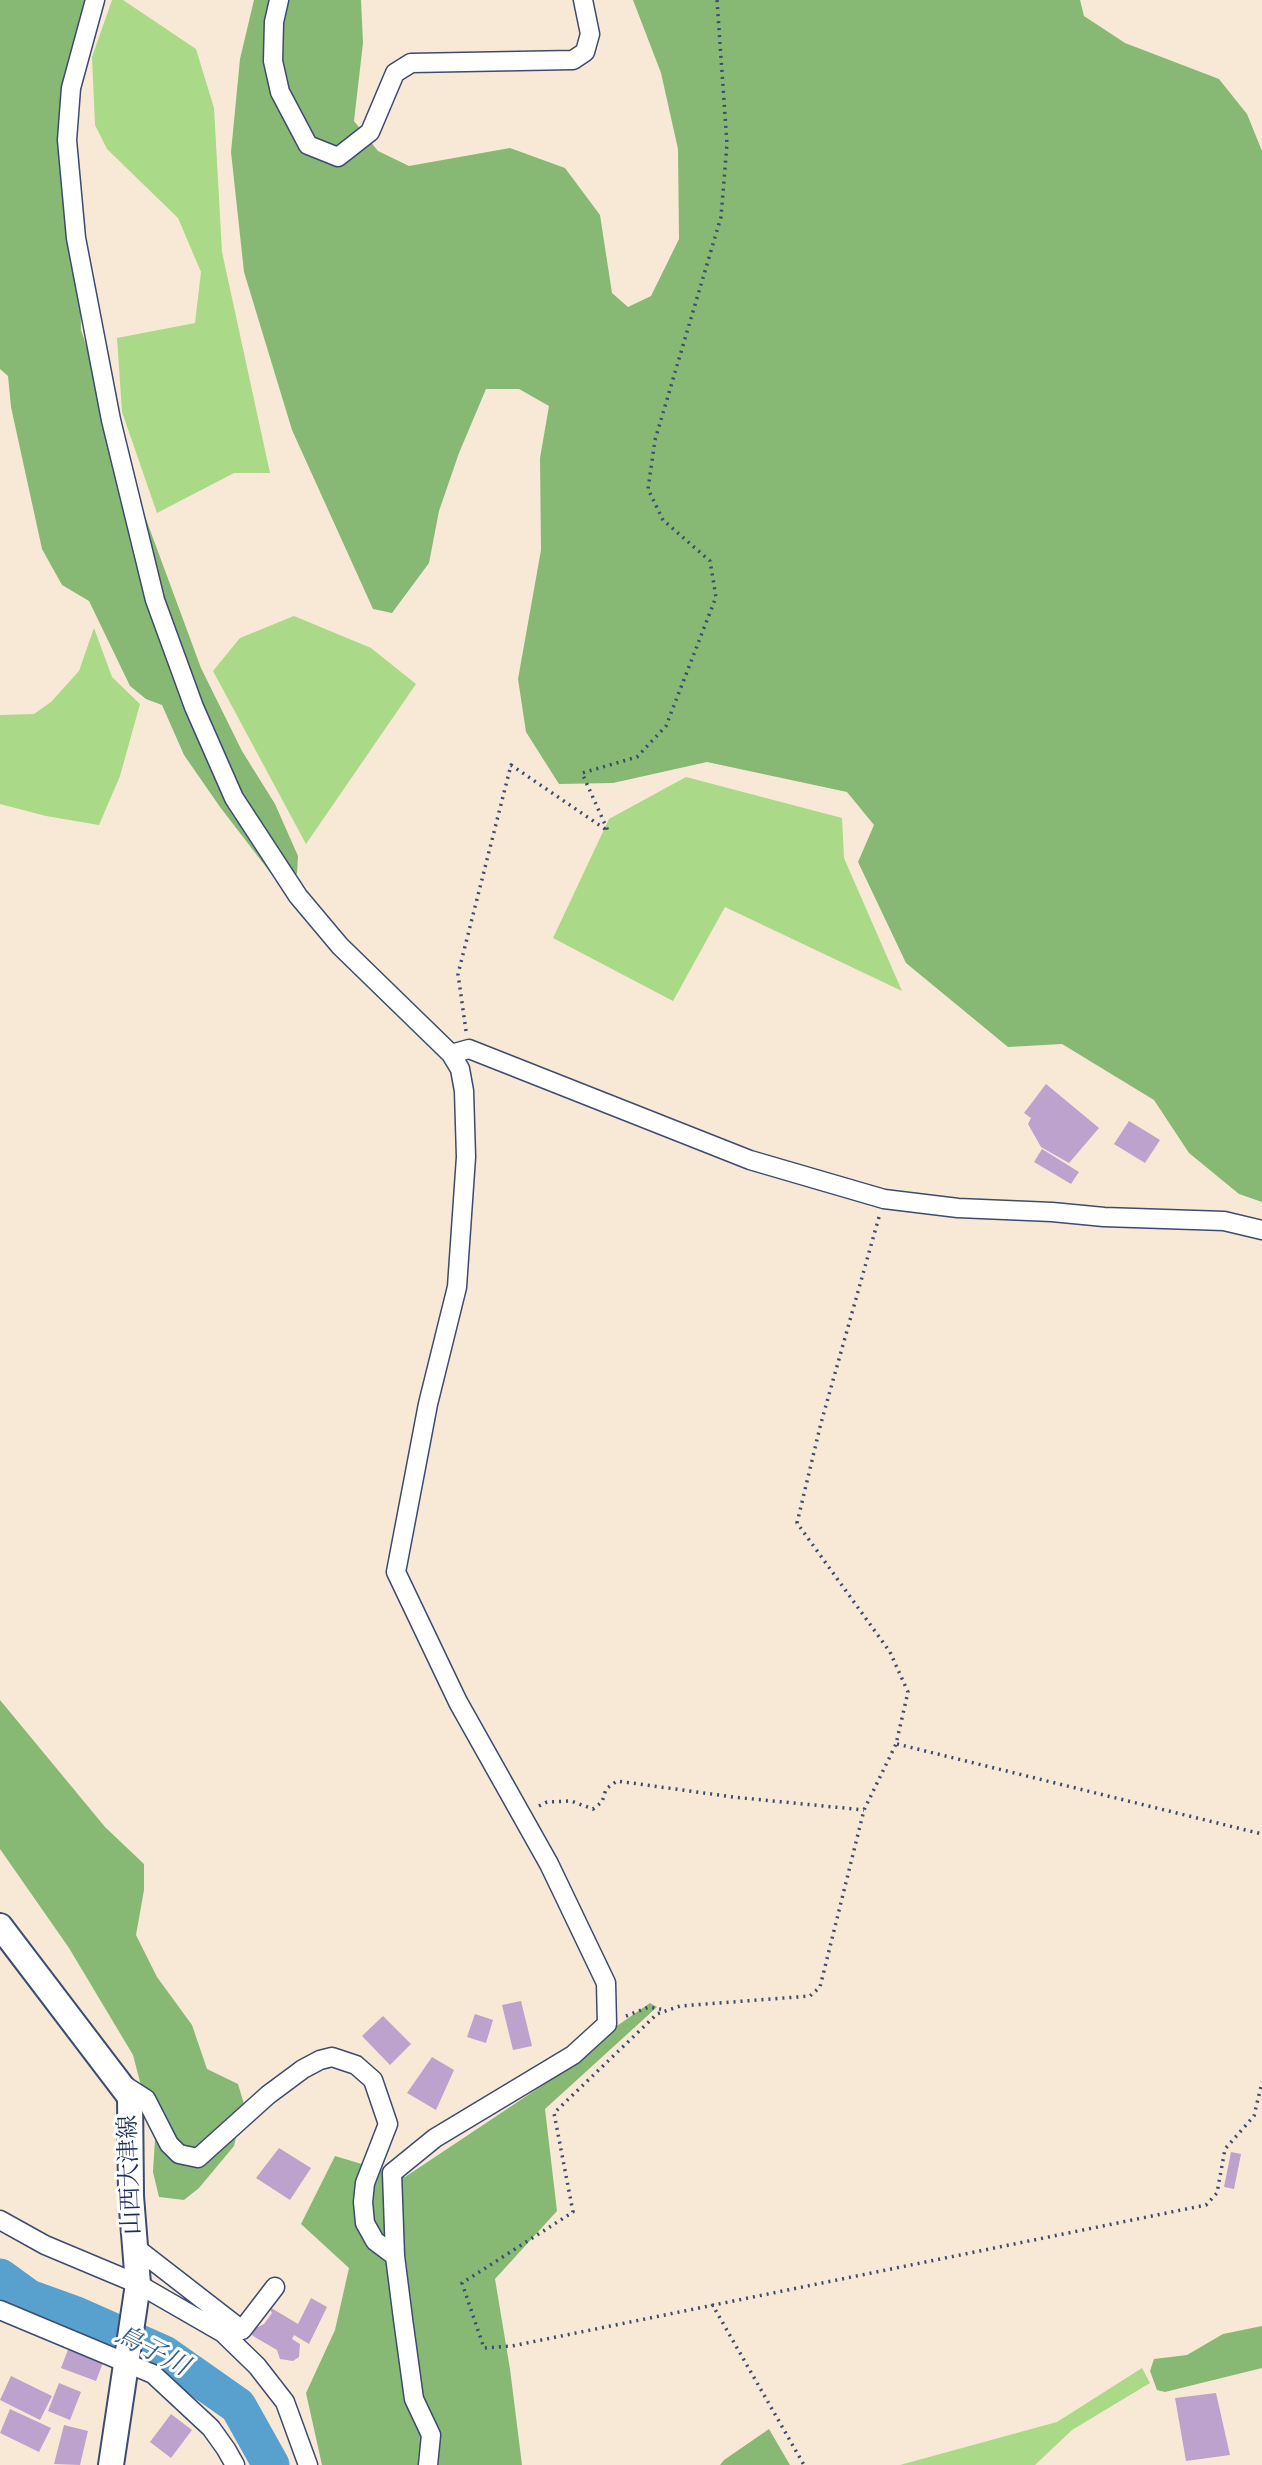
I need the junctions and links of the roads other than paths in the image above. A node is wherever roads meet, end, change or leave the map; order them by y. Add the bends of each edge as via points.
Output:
1 (95, 0) edge
2 (279, 0) edge
3 (583, 0) edge
4 (451, 1054) junction
5 (1262, 1230) edge
6 (0, 1926) edge
7 (116, 2079) junction
8 (0, 2220) edge
9 (135, 2247) junction
10 (395, 2256) junction
11 (275, 2287) dead end
12 (137, 2290) junction
13 (0, 2310) edge
14 (127, 2358) junction
15 (111, 2465) edge
16 (234, 2465) edge
17 (308, 2465) edge
18 (428, 2465) edge

1 - 4 street via 71,88 67,140 75,226 111,419 155,600 234,798 298,895 340,946
2 - 3 street via 272,61 280,92 308,145 338,157 370,132 395,73 411,63 573,60 585,52 590,34
4 - 5 street via 468,1049 750,1160 884,1199 958,1208 1224,1221
4 - 10 street via 460,1069 464,1091 466,1157 457,1287 428,1404 396,1572 458,1702 549,1864 606,1983 607,2024 573,2055 435,2138 392,2173
6 - 7 main road, 山西大津線
7 - 9 main road, 山西大津線 via 130,2097
7 - 10 street via 146,2099 179,2154 198,2158 303,2069 332,2057 356,2066 373,2080 388,2124 365,2183 365,2224 375,2241
8 - 12 street
9 - 11 street via 242,2330
9 - 12 main road, 山西大津線
10 - 18 street via 414,2399 431,2435
12 - 14 main road, 山西大津線
12 - 17 street via 223,2333 257,2366 285,2402
13 - 14 street
14 - 15 main road, 山西大津線
14 - 16 street via 152,2374 211,2428

